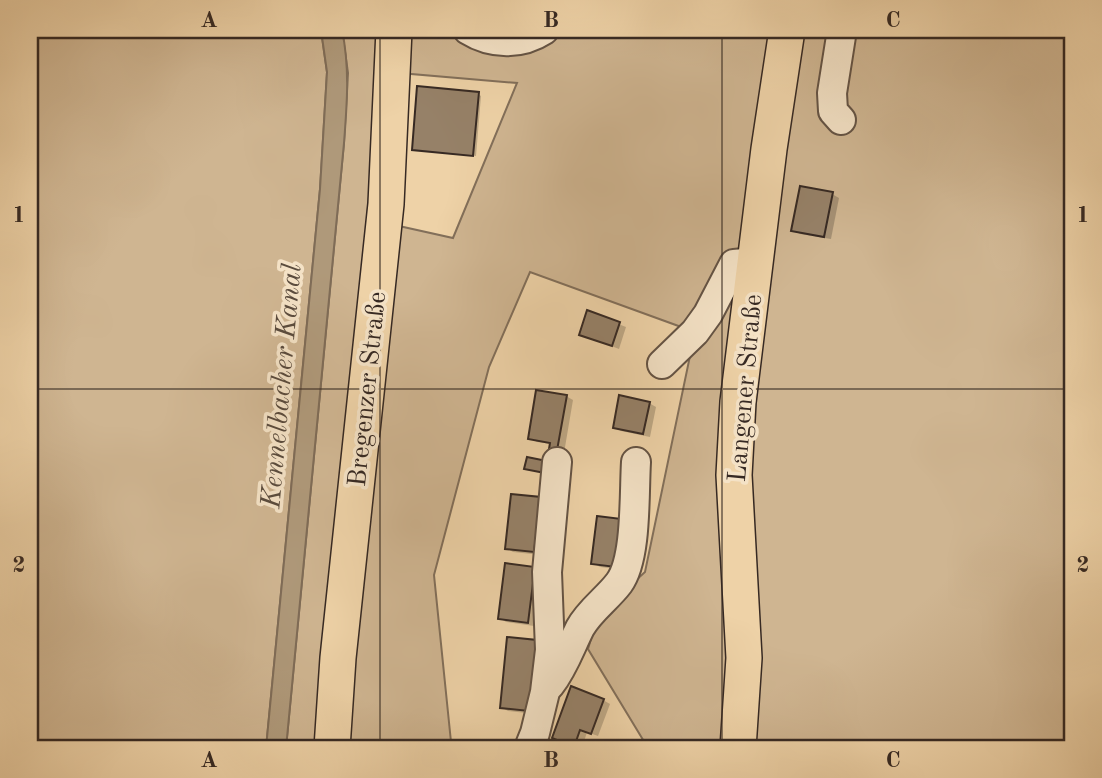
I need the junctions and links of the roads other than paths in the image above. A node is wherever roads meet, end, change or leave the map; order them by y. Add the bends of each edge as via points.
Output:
1 (394, 30) edge
2 (468, 30) edge
3 (544, 30) edge
4 (787, 30) edge
5 (842, 30) edge
6 (841, 120) dead end
7 (755, 262) junction
8 (662, 364) dead end
9 (636, 461) dead end
10 (557, 462) dead end
11 (545, 692) junction
12 (332, 748) edge
13 (529, 748) edge
14 (738, 748) edge

1 - 12 main road, Bregenzer Straße via 386,204
2 - 3 street via 483,38 508,41 531,38
4 - 7 main road, Langener Straße
5 - 6 street via 832,93 833,111
7 - 8 street via 734,264 708,314
7 - 14 main road, Langener Straße via 734,475 744,658
9 - 11 street via 628,568 589,615 562,670
10 - 11 street via 547,572 550,650
11 - 13 street

